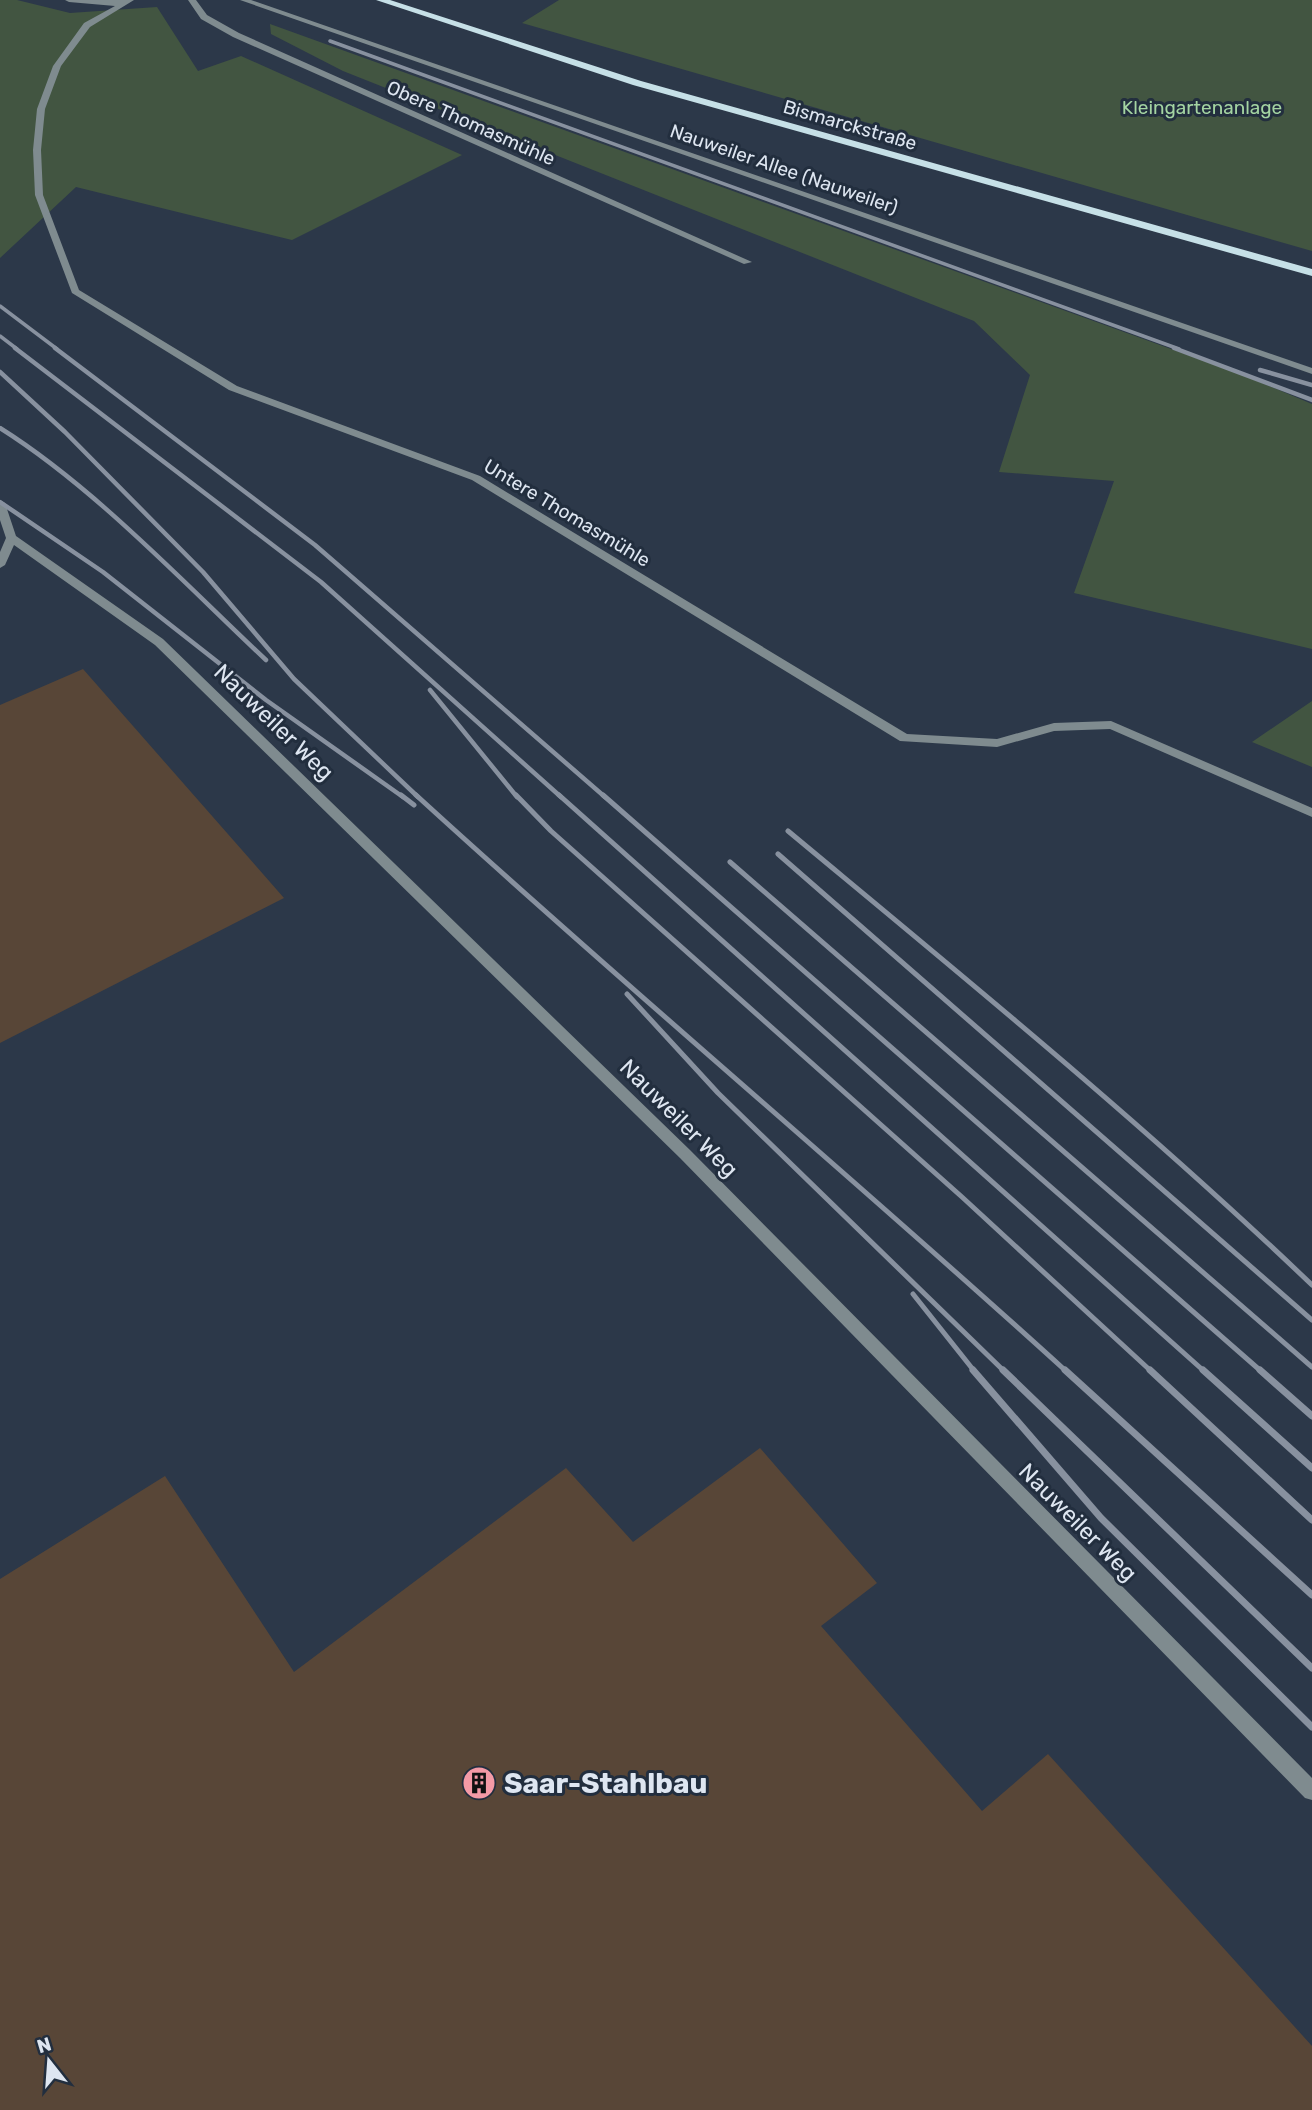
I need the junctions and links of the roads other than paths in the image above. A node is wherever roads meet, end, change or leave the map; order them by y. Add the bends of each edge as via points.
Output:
1 (69, 0) edge
2 (192, 0) edge
3 (244, 0) edge
4 (381, 0) edge
5 (126, 2) edge
6 (747, 262) dead end
7 (1312, 273) edge
8 (1312, 371) edge
9 (0, 503) edge
10 (11, 538) junction
11 (0, 565) edge
12 (1312, 813) edge
13 (1312, 1791) edge

1 - 5 lane
2 - 6 lane, Obere Thomasmühle via 204,17 236,35
3 - 8 lane, Nauweiler Allee (Nauweiler)
4 - 7 main road, Bismarckstraße via 637,83
5 - 12 lane, Untere Thomasmühle via 87,25 57,66 41,109 39,195 75,291 233,388 476,478 904,738 997,743 1055,727 1111,725
9 - 10 lane
10 - 11 lane
10 - 13 lane, Nauweiler Weg via 159,642 685,1154

